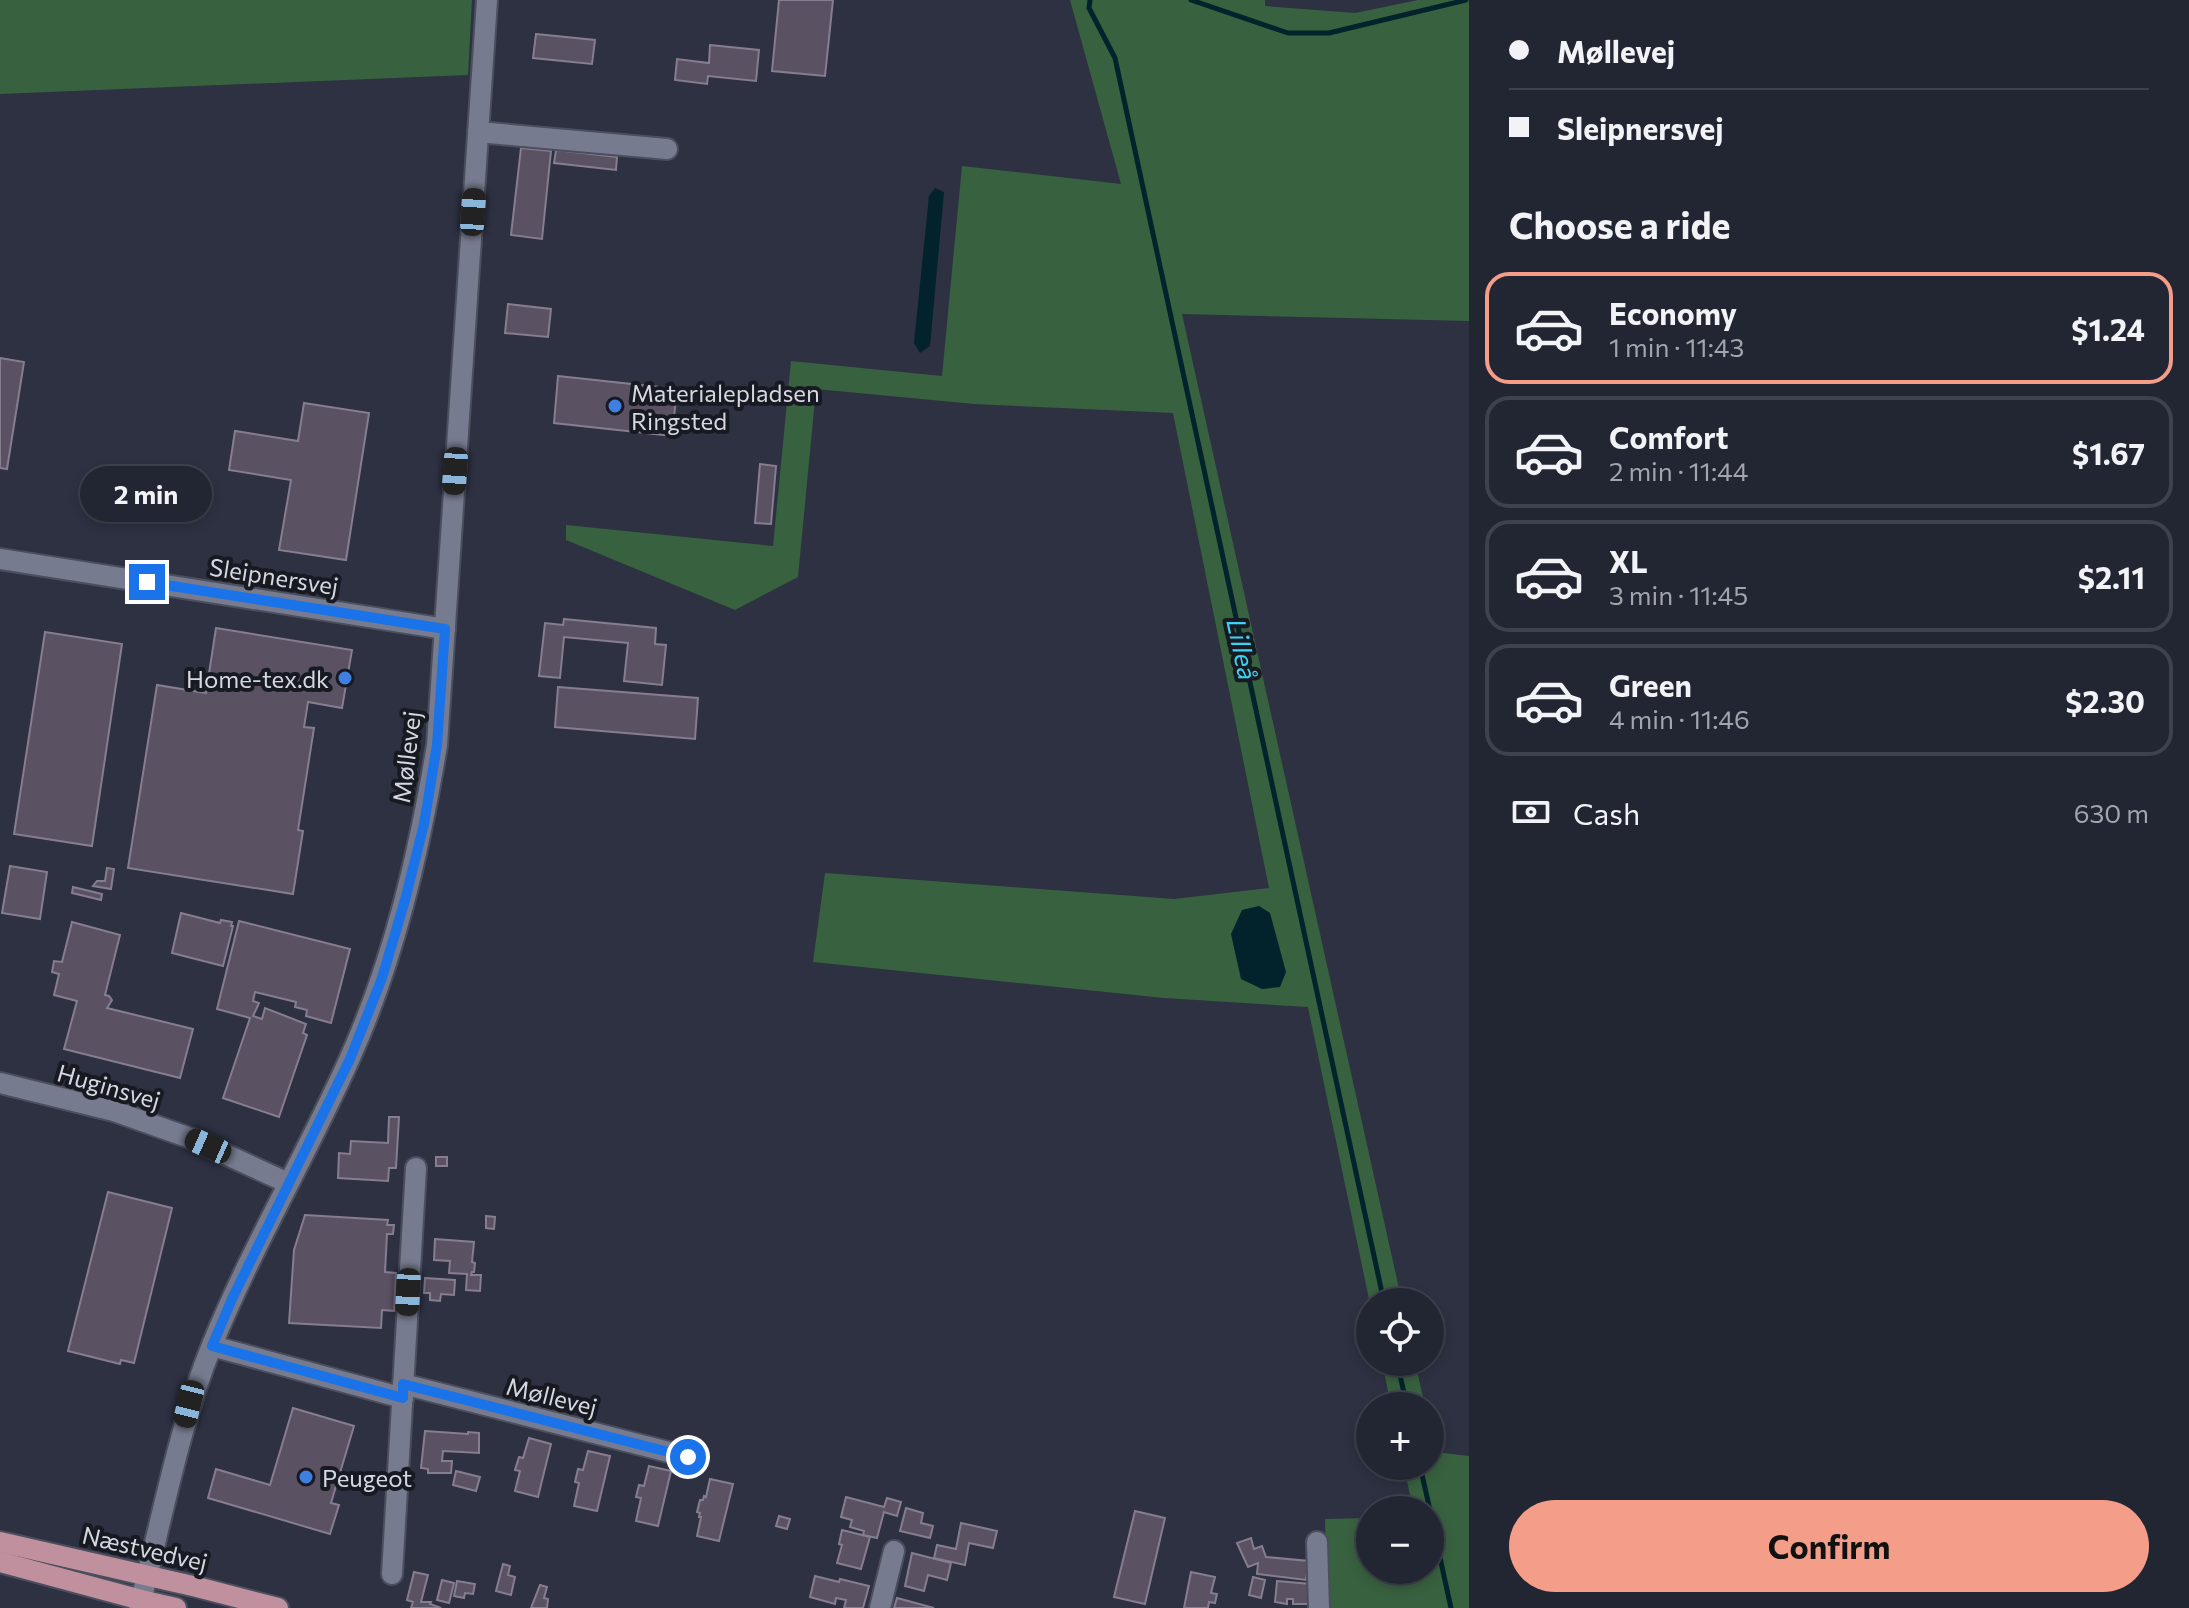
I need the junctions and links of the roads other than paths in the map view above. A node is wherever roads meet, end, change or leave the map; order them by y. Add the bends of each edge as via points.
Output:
1 (487, 0) edge
2 (478, 132) junction
3 (667, 149) dead end
4 (0, 559) edge
5 (445, 629) junction
6 (0, 1083) edge
7 (416, 1168) dead end
8 (288, 1183) junction
9 (212, 1346) junction
10 (403, 1391) junction
11 (688, 1457) dead end
12 (0, 1542) edge
13 (1317, 1542) dead end
14 (894, 1551) dead end
15 (0, 1562) edge
16 (392, 1574) dead end
17 (147, 1575) junction
18 (140, 1604) edge
19 (176, 1608) edge
20 (278, 1608) edge
21 (880, 1608) edge
22 (1319, 1608) edge

1 - 2 street, Møllevej
2 - 3 street
2 - 5 street, Møllevej
4 - 5 street, Sleipnersvej
5 - 8 street, Møllevej via 437,745 405,900 350,1059
6 - 8 street, Huginsvej via 126,1115
7 - 10 street
8 - 9 street, Møllevej
9 - 10 street, Møllevej
9 - 17 street, Møllevej via 189,1404
10 - 11 street, Møllevej
10 - 16 street
12 - 17 main road, Næstvedvej
13 - 22 street
14 - 21 street
15 - 18 main road, Næstvedvej
17 - 18 street, Møllevej
17 - 20 main road, Næstvedvej
18 - 19 main road, Næstvedvej

